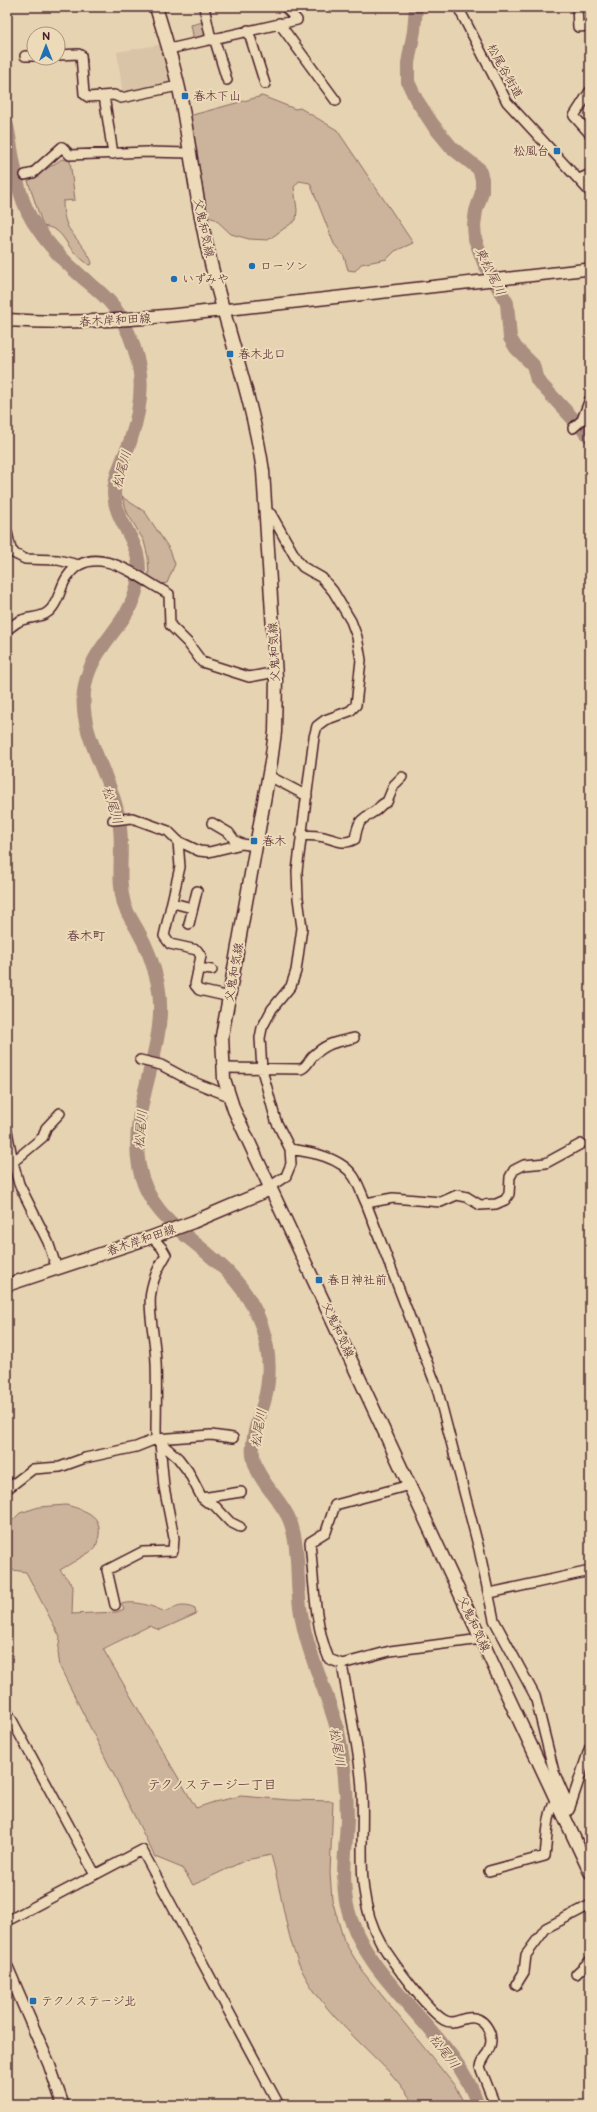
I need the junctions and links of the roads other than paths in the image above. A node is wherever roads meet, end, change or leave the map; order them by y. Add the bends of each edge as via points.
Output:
1 (156, 7) edge
2 (204, 7) edge
3 (285, 7) edge
4 (458, 7) edge
5 (577, 7) edge
6 (279, 24) junction
7 (590, 26) edge
8 (248, 30) junction
9 (213, 38) junction
10 (169, 49) junction
11 (66, 55) edge
12 (227, 80) dead end
13 (265, 84) dead end
14 (178, 86) junction
15 (590, 91) edge
16 (104, 96) junction
17 (336, 101) dead end
18 (590, 134) edge
19 (113, 154) junction
20 (189, 154) junction
21 (25, 175) dead end
22 (590, 178) edge
23 (579, 179) junction
24 (590, 192) edge
25 (590, 270) edge
26 (223, 310) junction
27 (7, 320) edge
28 (590, 398) edge
29 (573, 428) dead end
30 (266, 512) junction
31 (7, 532) edge
32 (79, 565) junction
33 (7, 630) edge
34 (276, 672) junction
35 (269, 776) junction
36 (402, 777) dead end
37 (307, 796) junction
38 (113, 820) dead end
39 (212, 823) dead end
40 (301, 835) junction
41 (178, 841) junction
42 (242, 844) junction
43 (256, 846) junction
44 (197, 891) dead end
45 (173, 903) junction
46 (192, 908) junction
47 (189, 924) dead end
48 (198, 968) junction
49 (212, 970) dead end
50 (230, 996) junction
51 (354, 1038) dead end
52 (142, 1060) dead end
53 (222, 1068) junction
54 (262, 1070) junction
55 (229, 1096) junction
56 (60, 1113) dead end
57 (7, 1131) edge
58 (581, 1144) dead end
59 (290, 1149) junction
60 (13, 1162) junction
61 (271, 1186) junction
62 (366, 1203) junction
63 (156, 1236) junction
64 (57, 1270) junction
65 (7, 1285) edge
66 (233, 1438) dead end
67 (158, 1441) junction
68 (410, 1485) junction
69 (7, 1489) edge
70 (241, 1492) dead end
71 (202, 1498) junction
72 (240, 1527) dead end
73 (590, 1571) edge
74 (490, 1593) junction
75 (115, 1605) dead end
76 (481, 1639) junction
77 (342, 1664) junction
78 (7, 1711) edge
79 (590, 1747) edge
80 (556, 1800) junction
81 (567, 1811) junction
82 (489, 1871) dead end
83 (590, 1872) edge
84 (95, 1874) junction
85 (590, 1905) edge
86 (7, 1921) edge
87 (590, 1961) edge
88 (7, 1967) edge
89 (576, 1974) dead end
90 (516, 1985) dead end
91 (63, 2105) edge
92 (279, 2105) edge
93 (495, 2105) edge

1 - 10 main road, 父鬼和気線
2 - 9 street
3 - 6 street via 297,20
4 - 23 street, 松尾谷街道 via 507,102
5 - 7 street via 578,27
6 - 8 street
6 - 17 street
8 - 9 street
8 - 13 street
9 - 10 street
9 - 12 street
10 - 14 main road, 父鬼和気線
11 - 16 street via 81,55 84,94 88,97
14 - 16 street via 122,98 114,95
14 - 20 main road, 父鬼和気線
15 - 18 street via 574,116
16 - 19 street
19 - 20 street
19 - 21 street via 70,155 62,147 33,173
20 - 26 main road, 父鬼和気線 via 207,248
22 - 23 street via 588,175
23 - 24 street, 松尾谷街道
25 - 26 street
26 - 27 main road, 春木岸和田線 via 162,318 72,323
26 - 30 main road, 父鬼和気線 via 241,368 260,448
28 - 29 street via 582,420
30 - 34 main road, 父鬼和気線
30 - 37 street via 270,514 303,567 322,578 333,591 355,632 361,660 356,705 350,711 325,720 317,726
31 - 32 street via 11,549 15,554 26,559 58,560
32 - 33 street via 68,576 48,612 21,620
32 - 34 street via 96,560 125,568 169,594 170,625 202,662 249,677
34 - 35 main road, 父鬼和気線 via 275,732
35 - 37 street
35 - 43 main road, 父鬼和気線
36 - 40 street via 394,785 387,802 380,804 376,811 361,820 355,839 340,842 327,837
37 - 40 street
38 - 41 street via 132,818 168,831
39 - 42 street
40 - 54 street via 297,871 302,928 296,971 291,986 272,1009 262,1028
41 - 42 street via 199,851 209,852
41 - 45 street via 180,867
42 - 43 street
43 - 50 main road, 父鬼和気線
44 - 46 street
45 - 46 street
45 - 48 street via 161,934 170,944 198,950 201,956
46 - 47 street
48 - 49 street
48 - 50 street via 195,985 199,990
50 - 53 main road, 父鬼和気線 via 222,1036
51 - 54 street via 328,1044 301,1069
52 - 55 street via 161,1065 191,1081
53 - 54 street
53 - 55 main road, 父鬼和気線
54 - 59 street via 276,1121
55 - 61 main road, 父鬼和気線
56 - 60 street via 46,1128 43,1137
57 - 60 street
58 - 62 street via 546,1163 524,1165 514,1170 510,1177 509,1194 505,1200 496,1204 480,1205 467,1197 457,1195 440,1202 393,1198
59 - 61 street via 291,1164 286,1176
59 - 62 street via 315,1153 347,1169
60 - 64 street via 19,1184 48,1242
61 - 63 main road, 春木岸和田線
61 - 68 main road, 父鬼和気線
62 - 74 street via 437,1388
63 - 64 main road, 春木岸和田線
63 - 67 street via 166,1255 149,1297 156,1360
64 - 65 main road, 春木岸和田線
66 - 67 street via 211,1435
67 - 69 street via 85,1458 60,1467 33,1469
67 - 71 street via 178,1458
67 - 75 street via 174,1538 173,1551 142,1552 107,1570
68 - 76 main road, 父鬼和気線
68 - 77 street via 335,1505 326,1532 310,1542 321,1635 329,1659
70 - 71 street
71 - 72 street via 213,1504 230,1522
73 - 74 street
74 - 81 street via 494,1620 535,1696 554,1772
76 - 77 street via 390,1650
76 - 80 main road, 父鬼和気線
77 - 93 street via 361,1778 362,1881 371,1922 389,1956 436,2013 451,2022 468,2017 476,2019 488,2029 490,2045 480,2067
78 - 84 street
79 - 81 street
80 - 81 main road, 父鬼和気線
80 - 82 street via 552,1805 545,1856
81 - 83 main road, 父鬼和気線
84 - 86 street
84 - 92 street via 142,1850
85 - 90 street via 546,1928 526,1955 524,1972
87 - 89 street
88 - 91 street via 49,2064

